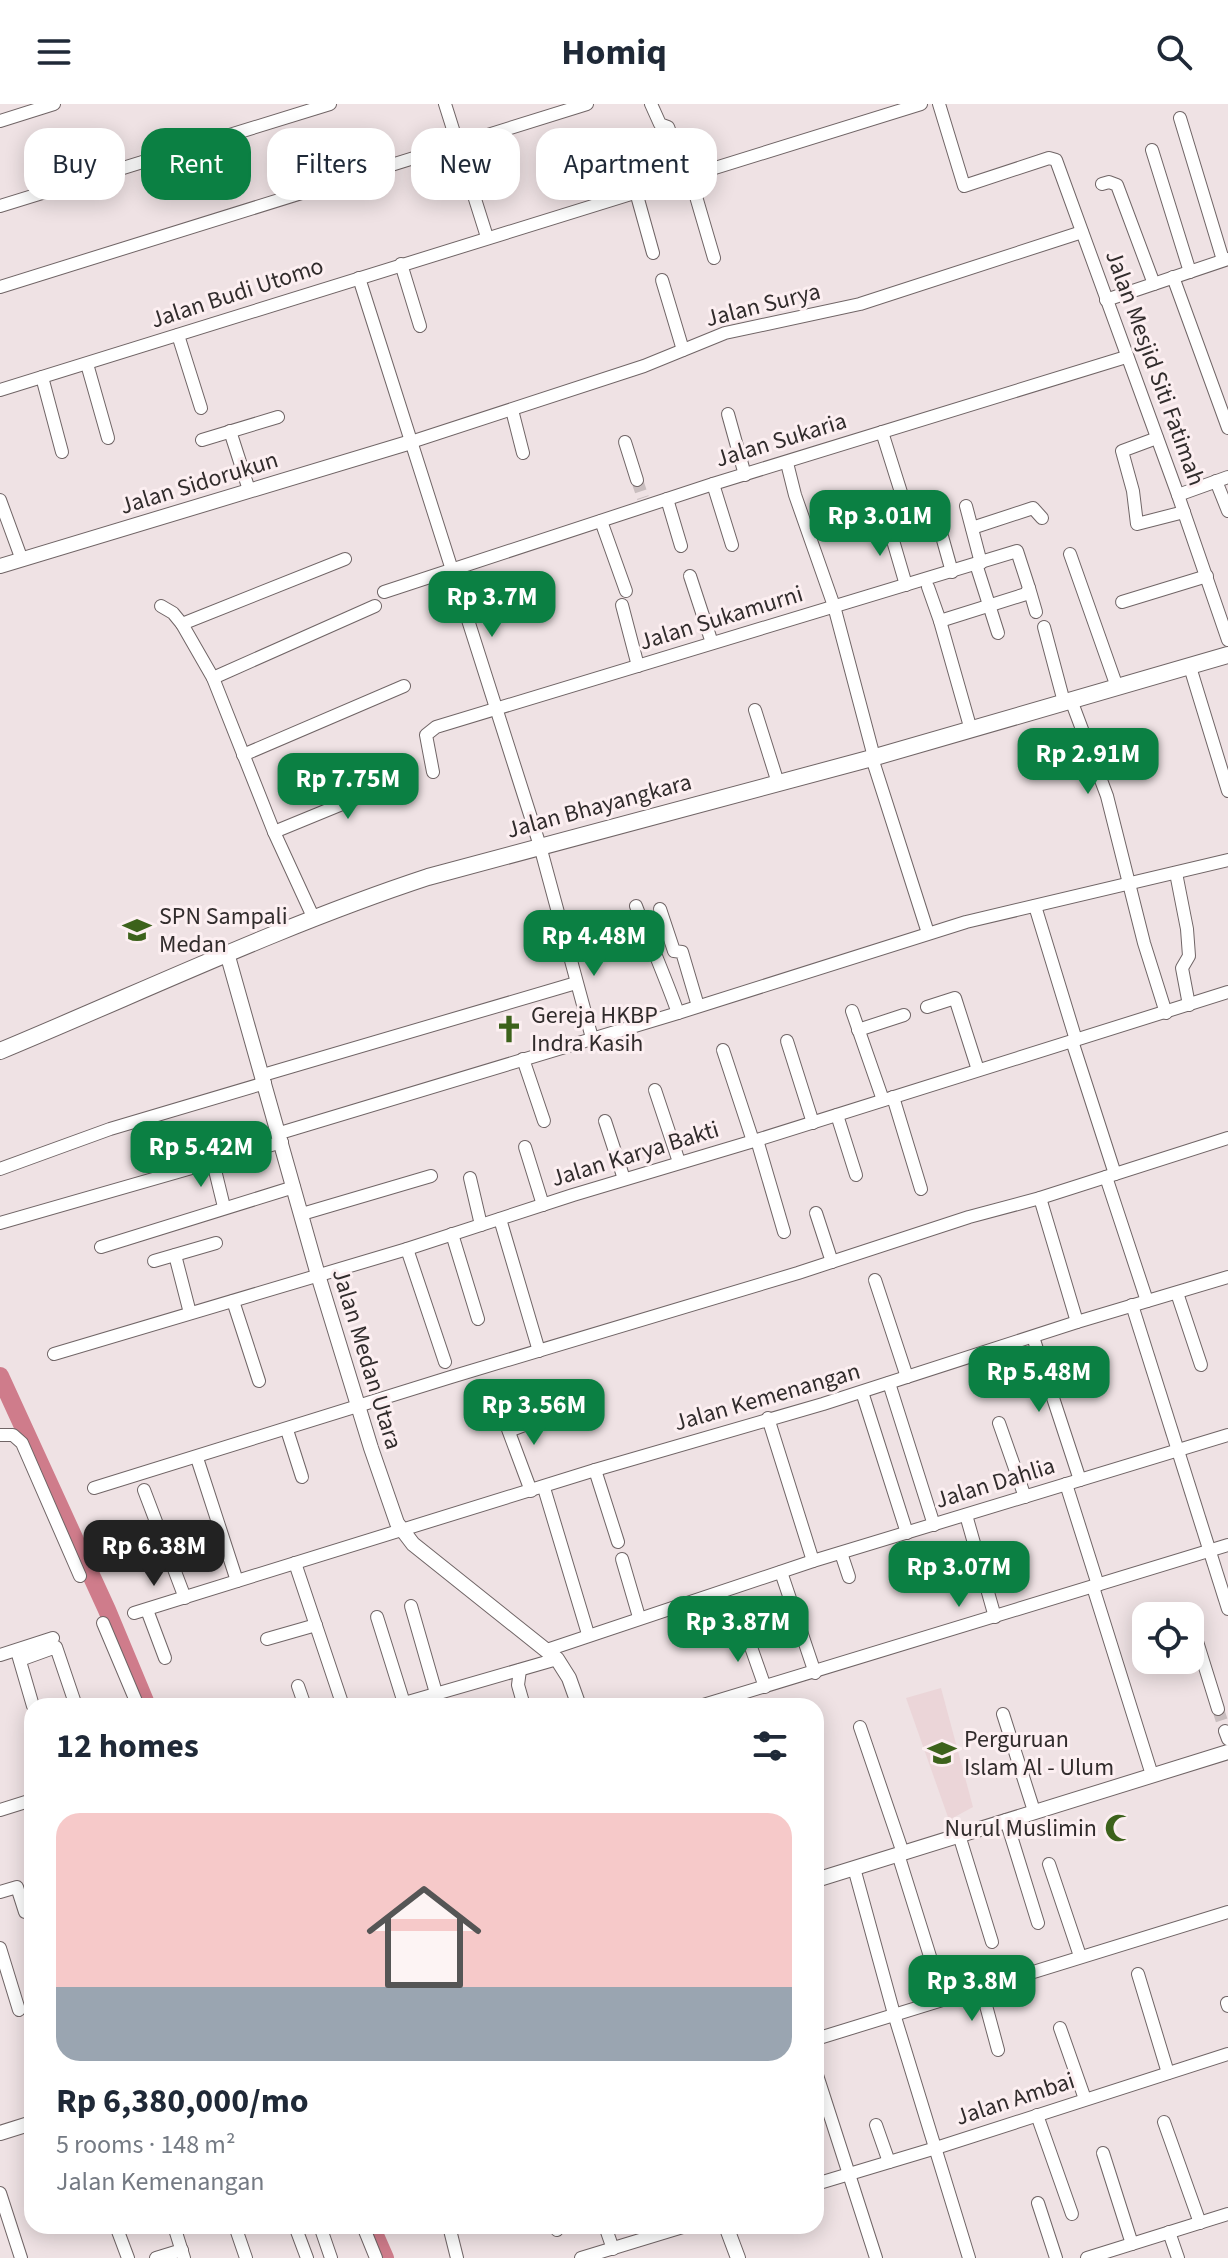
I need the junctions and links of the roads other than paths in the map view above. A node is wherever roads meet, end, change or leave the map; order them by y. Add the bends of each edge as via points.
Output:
1 (54, 104) edge
2 (330, 104) edge
3 (445, 104) edge
4 (587, 104) edge
5 (651, 104) edge
6 (921, 104) edge
7 (939, 104) edge
8 (1180, 118) dead end
9 (0, 121) edge
10 (452, 128) edge
11 (513, 128) edge
12 (668, 128) edge
13 (1152, 150) dead end
14 (411, 160) edge
15 (717, 168) edge
16 (1102, 184) dead end
17 (475, 200) edge
18 (610, 200) edge
19 (638, 200) edge
20 (695, 200) edge
21 (0, 206) edge
22 (1082, 232) junction
23 (487, 237) junction
24 (653, 253) dead end
25 (714, 258) dead end
26 (1226, 260) edge
27 (401, 264) junction
28 (1190, 272) junction
29 (1173, 277) junction
30 (359, 278) junction
31 (662, 280) dead end
32 (1154, 284) junction
33 (0, 287) edge
34 (1106, 300) junction
35 (420, 326) dead end
36 (178, 335) junction
37 (683, 350) junction
38 (1126, 357) junction
39 (87, 364) junction
40 (42, 377) junction
41 (0, 390) edge
42 (201, 408) dead end
43 (512, 410) junction
44 (728, 414) dead end
45 (278, 417) dead end
46 (1228, 428) edge
47 (230, 431) junction
48 (882, 432) junction
49 (108, 438) dead end
50 (1157, 438) junction
51 (202, 440) dead end
52 (411, 442) junction
53 (625, 442) dead end
54 (62, 452) dead end
55 (523, 453) dead end
56 (787, 463) junction
57 (745, 475) junction
58 (1222, 479) edge
59 (637, 480) tunnel mouth
60 (713, 484) junction
61 (249, 490) junction
62 (1178, 495) junction
63 (667, 499) junction
64 (0, 500) edge
65 (905, 505) dead end
66 (966, 506) dead end
67 (1228, 511) edge
68 (1184, 512) junction
69 (936, 515) dead end
70 (1042, 518) dead end
71 (887, 520) dead end
72 (601, 521) junction
73 (972, 528) junction
74 (732, 545) dead end
75 (681, 546) dead end
76 (1070, 554) dead end
77 (345, 559) dead end
78 (22, 560) junction
79 (978, 564) junction
80 (0, 566) edge
81 (451, 570) junction
82 (952, 572) junction
83 (690, 576) dead end
84 (1207, 576) junction
85 (906, 585) junction
86 (928, 587) dead end
87 (1029, 588) junction
88 (626, 591) dead end
89 (384, 592) dead end
90 (1122, 602) dead end
91 (622, 605) dead end
92 (990, 605) junction
93 (161, 606) dead end
94 (375, 606) dead end
95 (834, 606) junction
96 (1036, 612) dead end
97 (940, 621) junction
98 (182, 624) junction
99 (1044, 627) dead end
100 (998, 633) dead end
101 (1228, 640) edge
102 (712, 643) junction
103 (1228, 655) edge
104 (638, 666) junction
105 (1190, 667) junction
106 (213, 678) junction
107 (404, 686) dead end
108 (1117, 687) junction
109 (1068, 701) junction
110 (755, 710) dead end
111 (497, 711) junction
112 (971, 730) junction
113 (243, 755) junction
114 (873, 758) junction
115 (433, 772) dead end
116 (408, 777) dead end
117 (778, 783) junction
118 (1228, 791) edge
119 (274, 832) junction
120 (540, 846) junction
121 (1228, 860) edge
122 (1176, 873) junction
123 (1129, 884) junction
124 (636, 906) dead end
125 (1035, 906) junction
126 (660, 909) dead end
127 (314, 919) junction
128 (928, 933) junction
129 (227, 953) junction
130 (576, 983) junction
131 (1228, 992) edge
132 (1189, 1005) junction
133 (698, 1006) junction
134 (927, 1007) dead end
135 (852, 1011) dead end
136 (678, 1013) junction
137 (1166, 1013) junction
138 (904, 1015) dead end
139 (858, 1030) junction
140 (592, 1038) junction
141 (1074, 1040) junction
142 (787, 1041) dead end
143 (723, 1050) dead end
144 (0, 1051) edge
145 (523, 1059) junction
146 (978, 1070) junction
147 (264, 1079) junction
148 (655, 1090) dead end
149 (888, 1099) junction
150 (837, 1115) junction
151 (544, 1121) dead end
152 (605, 1121) dead end
153 (813, 1123) junction
154 (281, 1138) junction
155 (1228, 1138) edge
156 (755, 1141) junction
157 (525, 1147) dead end
158 (213, 1162) junction
159 (679, 1162) junction
160 (0, 1169) edge
161 (856, 1175) dead end
162 (431, 1176) dead end
163 (1111, 1176) junction
164 (470, 1178) dead end
165 (624, 1179) junction
166 (294, 1187) junction
167 (921, 1189) dead end
168 (1040, 1198) junction
169 (543, 1205) junction
170 (224, 1207) junction
171 (816, 1213) dead end
172 (302, 1214) junction
173 (500, 1219) junction
174 (0, 1223) edge
175 (481, 1225) junction
176 (784, 1232) dead end
177 (452, 1234) junction
178 (216, 1243) dead end
179 (101, 1247) dead end
180 (407, 1249) junction
181 (175, 1255) junction
182 (154, 1261) dead end
183 (832, 1262) junction
184 (318, 1275) junction
185 (1228, 1277) edge
186 (875, 1280) dead end
187 (1177, 1293) junction
188 (233, 1301) junction
189 (1147, 1301) junction
190 (1132, 1305) junction
191 (190, 1313) junction
192 (478, 1319) dead end
193 (1077, 1322) junction
194 (1033, 1337) junction
195 (539, 1351) junction
196 (54, 1354) dead end
197 (445, 1362) dead end
198 (1201, 1365) dead end
199 (907, 1377) junction
200 (259, 1381) dead end
201 (889, 1383) junction
202 (862, 1392) junction
203 (359, 1408) junction
204 (503, 1416) dead end
205 (768, 1418) junction
206 (530, 1423) dead end
207 (999, 1423) dead end
208 (287, 1430) junction
209 (509, 1431) junction
210 (0, 1435) edge
211 (1228, 1435) edge
212 (1180, 1450) junction
213 (197, 1458) junction
214 (595, 1470) junction
215 (302, 1477) dead end
216 (1080, 1480) junction
217 (1066, 1484) junction
218 (94, 1488) dead end
219 (537, 1490) junction
220 (149, 1492) dead end
221 (1025, 1497) junction
222 (966, 1515) junction
223 (934, 1525) junction
224 (400, 1530) junction
225 (907, 1533) junction
226 (618, 1542) dead end
227 (1228, 1545) edge
228 (1210, 1550) junction
229 (841, 1553) junction
230 (622, 1559) dead end
231 (813, 1561) junction
232 (295, 1563) junction
233 (781, 1572) junction
234 (80, 1576) dead end
235 (849, 1577) dead end
236 (237, 1581) junction
237 (1095, 1586) junction
238 (189, 1597) junction
239 (411, 1606) dead end
240 (1228, 1609) edge
241 (377, 1617) dead end
242 (639, 1617) junction
243 (995, 1617) junction
244 (103, 1623) dead end
245 (316, 1625) junction
246 (745, 1630) dead end
247 (588, 1634) junction
248 (53, 1638) dead end
249 (267, 1639) dead end
250 (552, 1654) junction
251 (0, 1655) edge
252 (18, 1655) junction
253 (165, 1658) dead end
254 (1204, 1665) edge
255 (520, 1670) junction
256 (815, 1673) junction
257 (298, 1686) dead end
258 (765, 1687) junction
259 (749, 1692) junction
260 (437, 1693) junction
261 (31, 1698) edge
262 (73, 1698) edge
263 (135, 1698) edge
264 (302, 1698) edge
265 (340, 1698) edge
266 (397, 1698) edge
267 (420, 1698) edge
268 (439, 1698) edge
269 (522, 1698) edge
270 (576, 1698) edge
271 (728, 1698) edge
272 (751, 1698) edge
273 (1218, 1709) tunnel mouth
274 (1003, 1714) dead end
275 (860, 1727) dead end
276 (1228, 1752) edge
277 (1152, 1775) junction
278 (24, 1802) edge
279 (0, 1810) edge
280 (1034, 1811) junction
281 (1006, 1820) junction
282 (959, 1835) junction
283 (900, 1853) junction
284 (1049, 1864) dead end
285 (854, 1868) junction
286 (824, 1877) edge
287 (0, 1892) edge
288 (24, 1909) edge
289 (1228, 1912) edge
290 (1038, 1923) dead end
291 (992, 1942) dead end
292 (0, 1948) edge
293 (1080, 1956) junction
294 (1138, 1974) dead end
295 (981, 1987) junction
296 (943, 1998) junction
297 (19, 2010) dead end
298 (894, 2014) junction
299 (1060, 2028) dead end
300 (824, 2036) edge
301 (998, 2050) dead end
302 (1228, 2054) edge
303 (1168, 2073) junction
304 (824, 2098) edge
305 (1085, 2099) junction
306 (1037, 2115) junction
307 (1164, 2122) dead end
308 (876, 2125) dead end
309 (24, 2126) edge
310 (0, 2133) edge
311 (936, 2148) junction
312 (1103, 2153) dead end
313 (889, 2162) junction
314 (847, 2174) junction
315 (824, 2181) edge
316 (0, 2193) edge
317 (1038, 2203) dead end
318 (1072, 2214) dead end
319 (1228, 2214) edge
320 (1200, 2223) junction
321 (1169, 2232) junction
322 (119, 2234) edge
323 (177, 2234) edge
324 (238, 2234) edge
325 (298, 2234) edge
326 (323, 2234) edge
327 (366, 2234) edge
328 (451, 2234) edge
329 (608, 2234) edge
330 (648, 2234) edge
331 (729, 2234) edge
332 (628, 2244) junction
333 (1132, 2244) junction
334 (613, 2249) junction
335 (183, 2254) edge
336 (21, 2258) edge
337 (128, 2258) edge
338 (156, 2258) edge
339 (246, 2258) edge
340 (307, 2258) edge
341 (331, 2258) edge
342 (376, 2258) edge
343 (457, 2258) edge
344 (581, 2258) edge
345 (632, 2258) edge
346 (738, 2258) edge
347 (876, 2258) edge
348 (969, 2258) edge
349 (1056, 2258) edge
350 (1087, 2258) edge
351 (1178, 2258) edge

1 - 9 street
2 - 21 street
3 - 10 street
4 - 11 street
5 - 12 street via 660,124
6 - 15 street, Jalan Budi Utomo
7 - 22 street, Jalan Mesjid Siti Fatimah via 964,186 1055,159
8 - 26 street
13 - 28 street
14 - 33 street
16 - 32 street via 1117,185
17 - 23 street
18 - 23 street, Jalan Budi Utomo
19 - 24 street
20 - 25 street
22 - 34 street, Jalan Mesjid Siti Fatimah
22 - 37 street, Jalan Surya via 860,304 725,333
23 - 27 street, Jalan Budi Utomo
26 - 28 street
27 - 30 street, Jalan Budi Utomo
27 - 35 street
28 - 29 street
29 - 32 street
29 - 46 street
30 - 36 street, Jalan Budi Utomo
30 - 52 street
31 - 37 street
32 - 34 street
34 - 38 street, Jalan Mesjid Siti Fatimah
36 - 39 street, Jalan Budi Utomo
36 - 42 street
37 - 43 street, Jalan Surya
38 - 48 street, Jalan Sukaria
38 - 50 street, Jalan Mesjid Siti Fatimah
39 - 40 street, Jalan Budi Utomo
39 - 49 street
40 - 41 street, Jalan Budi Utomo
40 - 54 street
43 - 52 street, Jalan Surya
43 - 55 street
44 - 57 street
45 - 47 street
47 - 51 street
47 - 61 street
48 - 56 street, Jalan Sukaria
48 - 65 street
50 - 62 street, Jalan Mesjid Siti Fatimah
50 - 68 street via 1122,451 1137,524
52 - 61 street, Jalan Sidorukun
52 - 81 street
53 - 59 street
56 - 57 street, Jalan Sukaria
56 - 95 street
57 - 60 street, Jalan Sukaria
58 - 62 street
58 - 67 street
60 - 63 street, Jalan Sukaria
60 - 74 street
61 - 78 street, Jalan Sidorukun
62 - 68 street, Jalan Mesjid Siti Fatimah
63 - 72 street, Jalan Sukaria via 644,502
63 - 75 street
64 - 78 street
66 - 73 street
68 - 84 street, Jalan Mesjid Siti Fatimah
69 - 82 street
70 - 73 street via 1033,508
71 - 85 street
72 - 81 street, Jalan Sukaria
72 - 88 street
73 - 79 street
76 - 108 street
77 - 98 street
78 - 80 street, Jalan Sidorukun
79 - 82 street, Jalan Sukamurni
79 - 87 street, Jalan Sukamurni via 1017,551
79 - 92 street
81 - 89 street, Jalan Sukaria
81 - 111 street
82 - 85 street, Jalan Sukamurni
83 - 102 street
84 - 90 street
84 - 101 street, Jalan Mesjid Siti Fatimah
85 - 95 street, Jalan Sukamurni
86 - 97 street
87 - 92 street via 1026,594
87 - 96 street
91 - 104 street
92 - 97 street
92 - 100 street
93 - 98 street
94 - 106 street
95 - 102 street, Jalan Sukamurni
95 - 114 street
97 - 112 street
98 - 106 street
99 - 109 street
102 - 104 street, Jalan Sukamurni
103 - 105 main road, Jalan Bhayangkara
104 - 111 street, Jalan Sukamurni
105 - 108 main road, Jalan Bhayangkara
105 - 118 street
106 - 113 street
107 - 113 street
108 - 109 main road, Jalan Bhayangkara
109 - 112 main road, Jalan Bhayangkara
109 - 123 street via 1107,796
110 - 117 street
111 - 115 street, Jalan Sukamurni via 429,731
111 - 120 street
112 - 114 main road, Jalan Bhayangkara
113 - 119 street
114 - 117 main road, Jalan Bhayangkara
114 - 128 street
116 - 119 street
117 - 120 main road, Jalan Bhayangkara
119 - 127 street
120 - 127 main road, Jalan Bhayangkara via 428,877
120 - 130 street
121 - 122 street
122 - 123 street
122 - 132 street via 1187,929 1189,957 1182,970
123 - 125 street
123 - 137 street
124 - 136 street
125 - 128 street
125 - 141 street
126 - 133 street via 674,952 682,952
127 - 129 main road, Jalan Bhayangkara
128 - 133 street
129 - 144 main road, Jalan Bhayangkara
129 - 147 street, Jalan Medan Utara
130 - 140 street
130 - 147 street
131 - 132 street, Jalan Karya Bakti
132 - 137 street, Jalan Karya Bakti
133 - 136 street
134 - 146 street via 955,998
135 - 139 street
136 - 140 street
137 - 141 street, Jalan Karya Bakti
138 - 139 street
139 - 149 street
140 - 145 street
141 - 146 street, Jalan Karya Bakti
141 - 163 street
142 - 153 street
143 - 156 street
145 - 151 street
145 - 154 street
146 - 149 street, Jalan Karya Bakti
147 - 154 street, Jalan Medan Utara
147 - 160 street
148 - 159 street
149 - 150 street, Jalan Karya Bakti
149 - 167 street
150 - 153 street, Jalan Karya Bakti
150 - 161 street
152 - 165 street
153 - 156 street, Jalan Karya Bakti
154 - 158 street
154 - 166 street, Jalan Medan Utara
155 - 163 street
156 - 159 street, Jalan Karya Bakti
156 - 176 street
157 - 169 street
158 - 170 street
158 - 174 street
159 - 165 street, Jalan Karya Bakti
162 - 172 street
163 - 168 street
163 - 189 street
164 - 175 street
165 - 169 street, Jalan Karya Bakti
166 - 170 street
166 - 172 street, Jalan Medan Utara
168 - 183 street
168 - 193 street
169 - 173 street, Jalan Karya Bakti
170 - 179 street
171 - 183 street
172 - 184 street, Jalan Medan Utara
173 - 175 street, Jalan Karya Bakti
173 - 195 street
175 - 177 street, Jalan Karya Bakti
177 - 180 street, Jalan Karya Bakti
177 - 192 street
178 - 181 street
180 - 184 street, Jalan Karya Bakti
180 - 197 street
181 - 182 street
181 - 191 street
183 - 195 street
184 - 188 street, Jalan Karya Bakti
184 - 203 street, Jalan Medan Utara
185 - 187 street, Jalan Kemenangan
186 - 199 street
187 - 189 street, Jalan Kemenangan
187 - 198 street
188 - 191 street, Jalan Karya Bakti
188 - 200 street
189 - 190 street, Jalan Kemenangan
190 - 193 street, Jalan Kemenangan
190 - 212 street
191 - 196 street, Jalan Karya Bakti
193 - 194 street, Jalan Kemenangan
194 - 199 street, Jalan Kemenangan
194 - 216 street
195 - 203 street
199 - 201 street, Jalan Kemenangan
201 - 202 street, Jalan Kemenangan
201 - 223 street
202 - 205 street, Jalan Kemenangan
202 - 225 street
203 - 208 street
203 - 224 street, Jalan Medan Utara
204 - 209 street
205 - 214 street, Jalan Kemenangan
205 - 231 street
206 - 209 street
207 - 221 street
208 - 213 street
208 - 215 street
209 - 219 street
210 - 234 street via 13,1435 22,1443
211 - 212 street, Jalan Dahlia
212 - 216 street, Jalan Dahlia
212 - 228 street
213 - 218 street
213 - 236 street
214 - 219 street, Jalan Kemenangan
214 - 226 street
216 - 217 street, Jalan Dahlia
217 - 221 street, Jalan Dahlia
217 - 237 street
219 - 224 street, Jalan Kemenangan
219 - 247 street
220 - 238 street
221 - 222 street, Jalan Dahlia
222 - 223 street, Jalan Dahlia
222 - 243 street
223 - 225 street, Jalan Dahlia
224 - 232 street, Jalan Kemenangan
224 - 250 street, Jalan Medan Utara
225 - 229 street, Jalan Dahlia
227 - 228 street
228 - 237 street
228 - 240 street
229 - 231 street, Jalan Dahlia
229 - 235 street
230 - 242 street
231 - 233 street, Jalan Dahlia
232 - 236 street, Jalan Kemenangan
232 - 245 street
233 - 242 street, Jalan Dahlia
233 - 256 street
236 - 238 street, Jalan Kemenangan
237 - 243 street
237 - 277 street
238 - 253 street, Jalan Kemenangan via 140,1612
239 - 260 street
241 - 266 street
242 - 247 street, Jalan Dahlia
243 - 256 street
244 - 263 street
245 - 249 street
245 - 265 street
246 - 258 street
247 - 250 street, Jalan Dahlia
248 - 252 street
250 - 255 street, Jalan Dahlia
250 - 270 street, Jalan Medan Utara
251 - 252 street
252 - 261 street
252 - 262 street via 56,1647
254 - 273 street
255 - 260 street, Jalan Dahlia
255 - 269 street
256 - 258 street
257 - 264 street
258 - 259 street
259 - 271 street
259 - 272 street
260 - 267 street, Jalan Dahlia
260 - 268 street
274 - 280 street
275 - 283 street
276 - 277 street
277 - 280 street
278 - 279 street
280 - 281 street
281 - 282 street
281 - 290 street
282 - 283 street
282 - 291 street
283 - 285 street
283 - 296 street
284 - 293 street
285 - 286 street
285 - 298 street
287 - 288 street via 17,1887
289 - 293 street
292 - 297 street
293 - 295 street
294 - 303 street
295 - 296 street
295 - 301 street
296 - 298 street
298 - 300 street
298 - 311 street
299 - 305 street
302 - 303 street, Jalan Ambai
303 - 305 street, Jalan Ambai
304 - 314 street
305 - 306 street, Jalan Ambai
306 - 311 street, Jalan Ambai
306 - 318 street
307 - 320 street
308 - 313 street
309 - 310 street
311 - 313 street, Jalan Ambai
311 - 348 street
312 - 333 street
313 - 314 street, Jalan Ambai
314 - 315 street, Jalan Ambai
314 - 347 street
316 - 336 street
317 - 349 street
319 - 320 street
320 - 321 street
321 - 333 street
321 - 351 street
322 - 337 street
323 - 335 street
324 - 339 street
325 - 340 street
326 - 341 street
327 - 342 street
328 - 343 street
329 - 334 street
330 - 332 street
331 - 346 street
332 - 334 street
332 - 345 street
333 - 350 street
334 - 344 street
335 - 338 street

